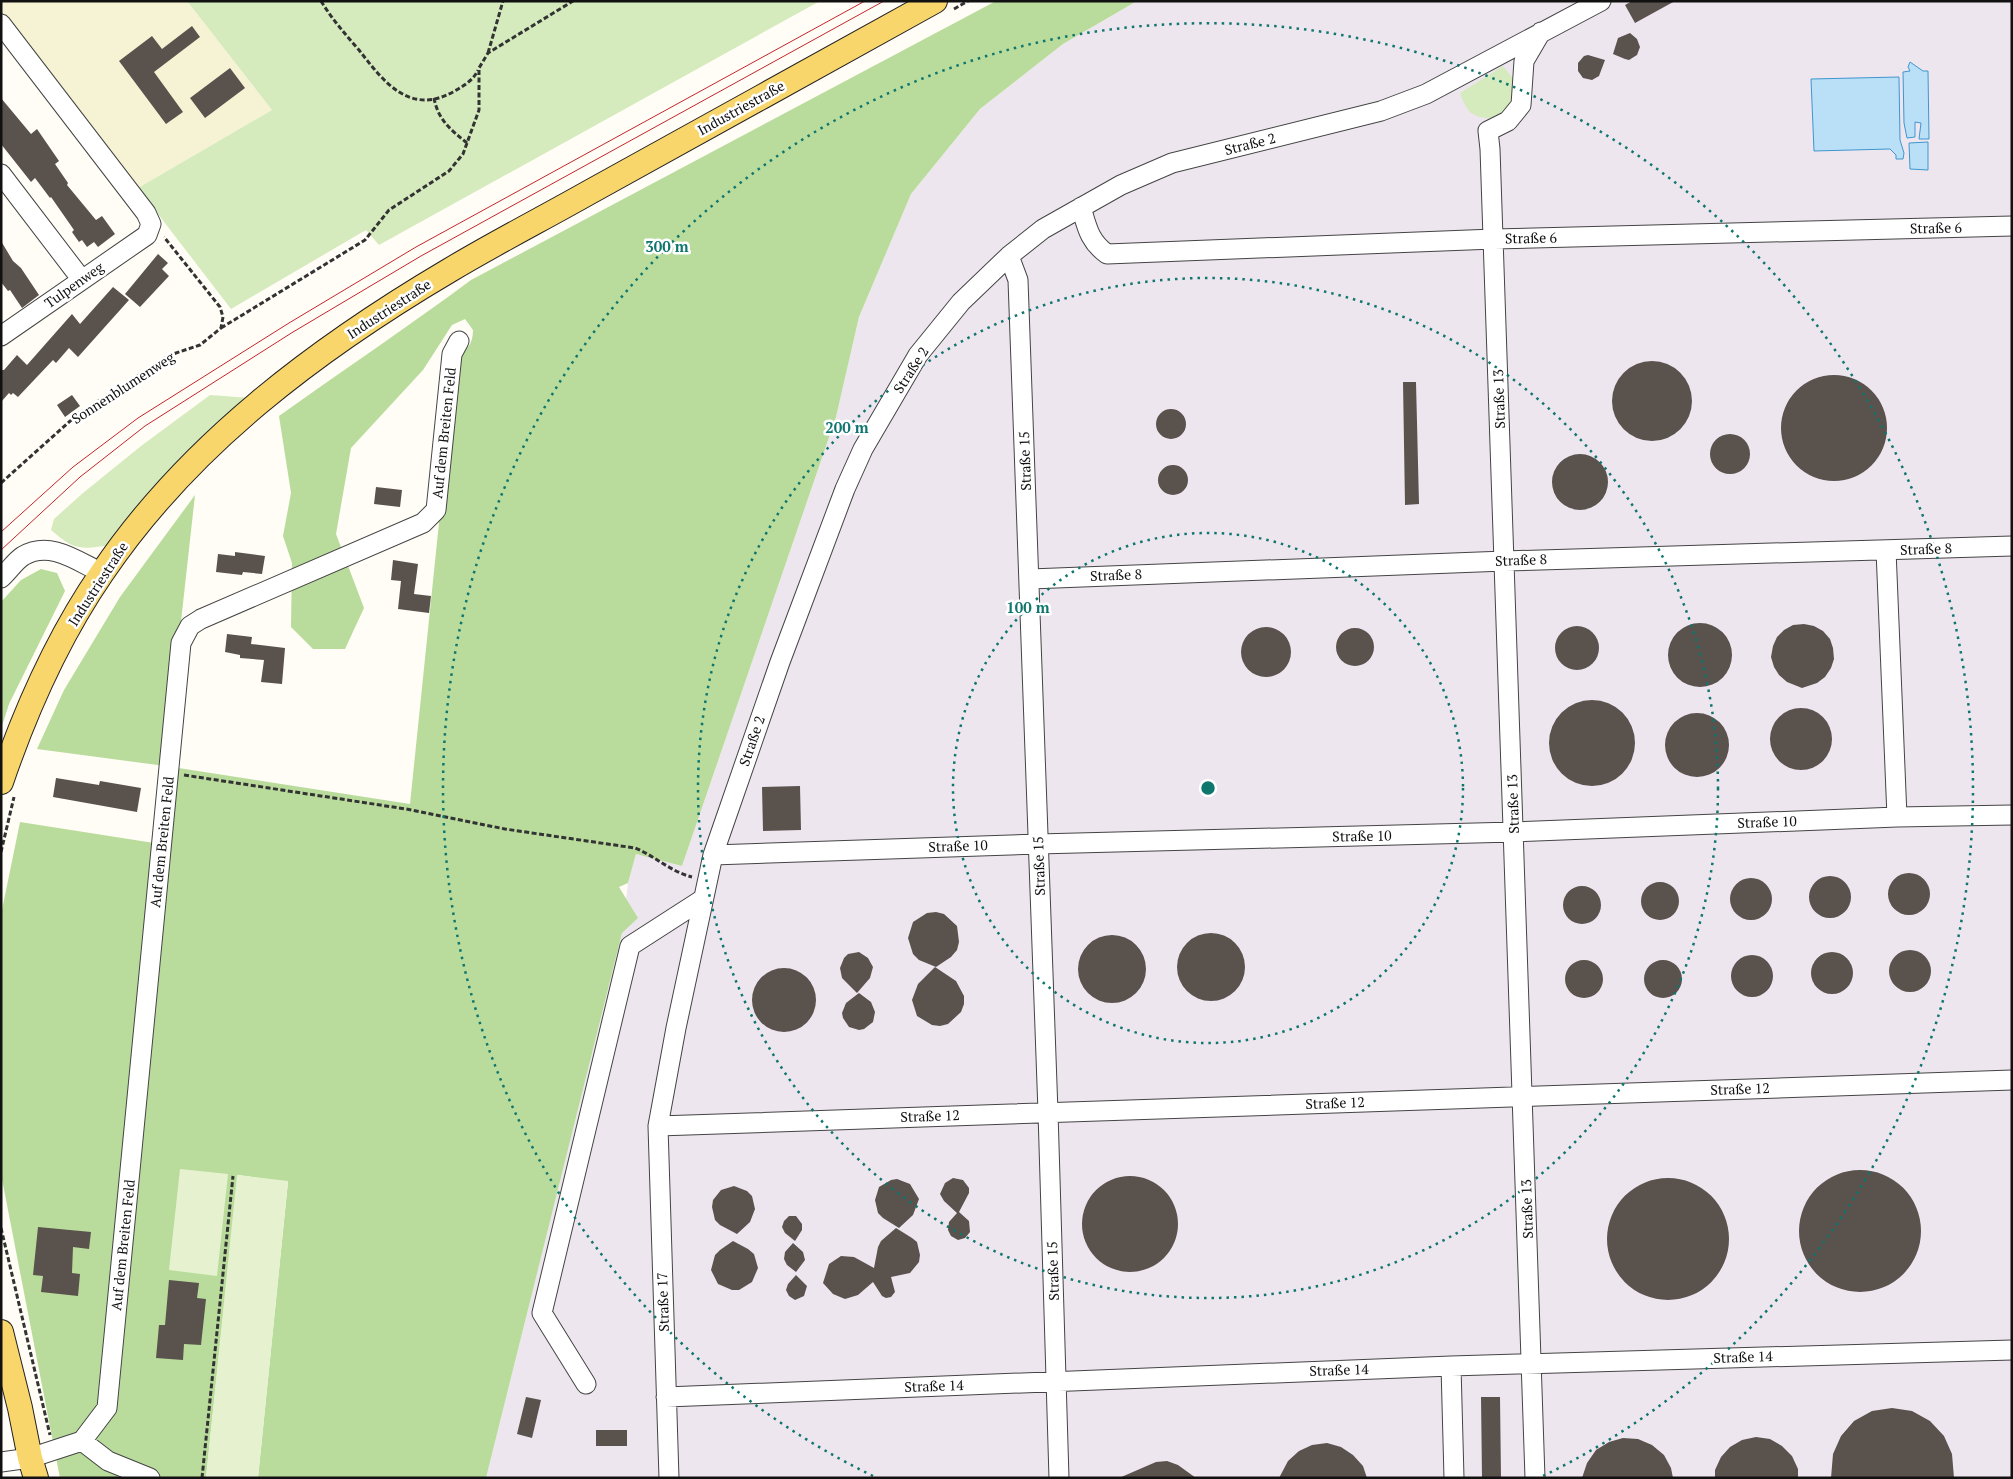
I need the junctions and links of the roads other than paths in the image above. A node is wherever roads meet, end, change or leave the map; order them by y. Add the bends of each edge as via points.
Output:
1 (1601, 1) edge
2 (943, 6) edge
3 (1, 24) edge
4 (1541, 32) junction
5 (1, 174) edge
6 (1081, 207) junction
7 (2012, 226) edge
8 (1494, 239) junction
9 (1009, 256) junction
10 (82, 280) junction
11 (4, 328) edge
12 (459, 341) dead end
13 (2012, 546) edge
14 (1886, 550) junction
15 (1505, 561) junction
16 (102, 573) junction
17 (1, 578) edge
18 (1030, 578) junction
19 (8, 789) edge
20 (2012, 815) edge
21 (1897, 817) junction
22 (1514, 832) junction
23 (1038, 844) junction
24 (713, 855) junction
25 (703, 899) junction
26 (2012, 1080) edge
27 (1522, 1096) junction
28 (1048, 1112) junction
29 (658, 1126) junction
30 (1, 1332) edge
31 (2012, 1350) edge
32 (1533, 1363) junction
33 (1451, 1366) junction
34 (1056, 1380) junction
35 (586, 1384) dead end
36 (666, 1397) junction
37 (82, 1441) junction
38 (1, 1462) edge
39 (33, 1468) edge
40 (150, 1478) edge
41 (669, 1478) edge
42 (1059, 1478) edge
43 (1454, 1478) edge
44 (1535, 1478) edge

1 - 4 street, Straße 2
2 - 16 main road, Industriestraße via 450,270 332,345 248,411 180,476 143,518
3 - 10 street, Tulpenweg via 146,213 149,229
4 - 6 street, Straße 2 via 1426,94 1388,108 1172,163 1120,185
4 - 8 street, Straße 13 via 1524,61 1521,104 1508,121 1488,131
5 - 10 street
6 - 8 street, Straße 6 via 1090,236 1107,254
6 - 9 street, Straße 2 via 1043,229
7 - 8 street, Straße 6
8 - 15 street, Straße 13
9 - 18 street, Straße 15 via 1018,280
9 - 24 street, Straße 2 via 961,302 918,355 863,449 780,662
10 - 11 street, Tulpenweg
12 - 37 street, Auf dem Breiten Feld via 452,354 436,510 423,523 201,618 190,626 182,643 107,1408
13 - 14 street, Straße 8
14 - 15 street, Straße 8
14 - 21 street
15 - 18 street, Straße 8
15 - 22 street, Straße 13
16 - 17 street via 54,550 39,549 22,557
16 - 19 main road, Industriestraße via 39,683 14,745
18 - 23 street, Straße 15
20 - 21 street, Straße 10
21 - 22 street, Straße 10
22 - 23 street, Straße 10
22 - 27 street, Straße 13
23 - 24 street, Straße 10
23 - 28 street, Straße 15
24 - 25 street, Straße 2
25 - 29 street, Straße 2
25 - 35 street via 630,946 542,1312
26 - 27 street, Straße 12
27 - 28 street, Straße 12
27 - 32 street, Straße 13
28 - 29 street, Straße 12
28 - 34 street, Straße 15
29 - 36 street, Straße 17
30 - 39 main road
31 - 32 street, Straße 14
32 - 33 street, Straße 14
32 - 44 street, Straße 13
33 - 34 street, Straße 14
33 - 43 street
34 - 36 street, Straße 14
34 - 42 street, Straße 15
36 - 41 street, Straße 17
37 - 39 street via 53,1450
37 - 40 street via 108,1461
38 - 39 street

